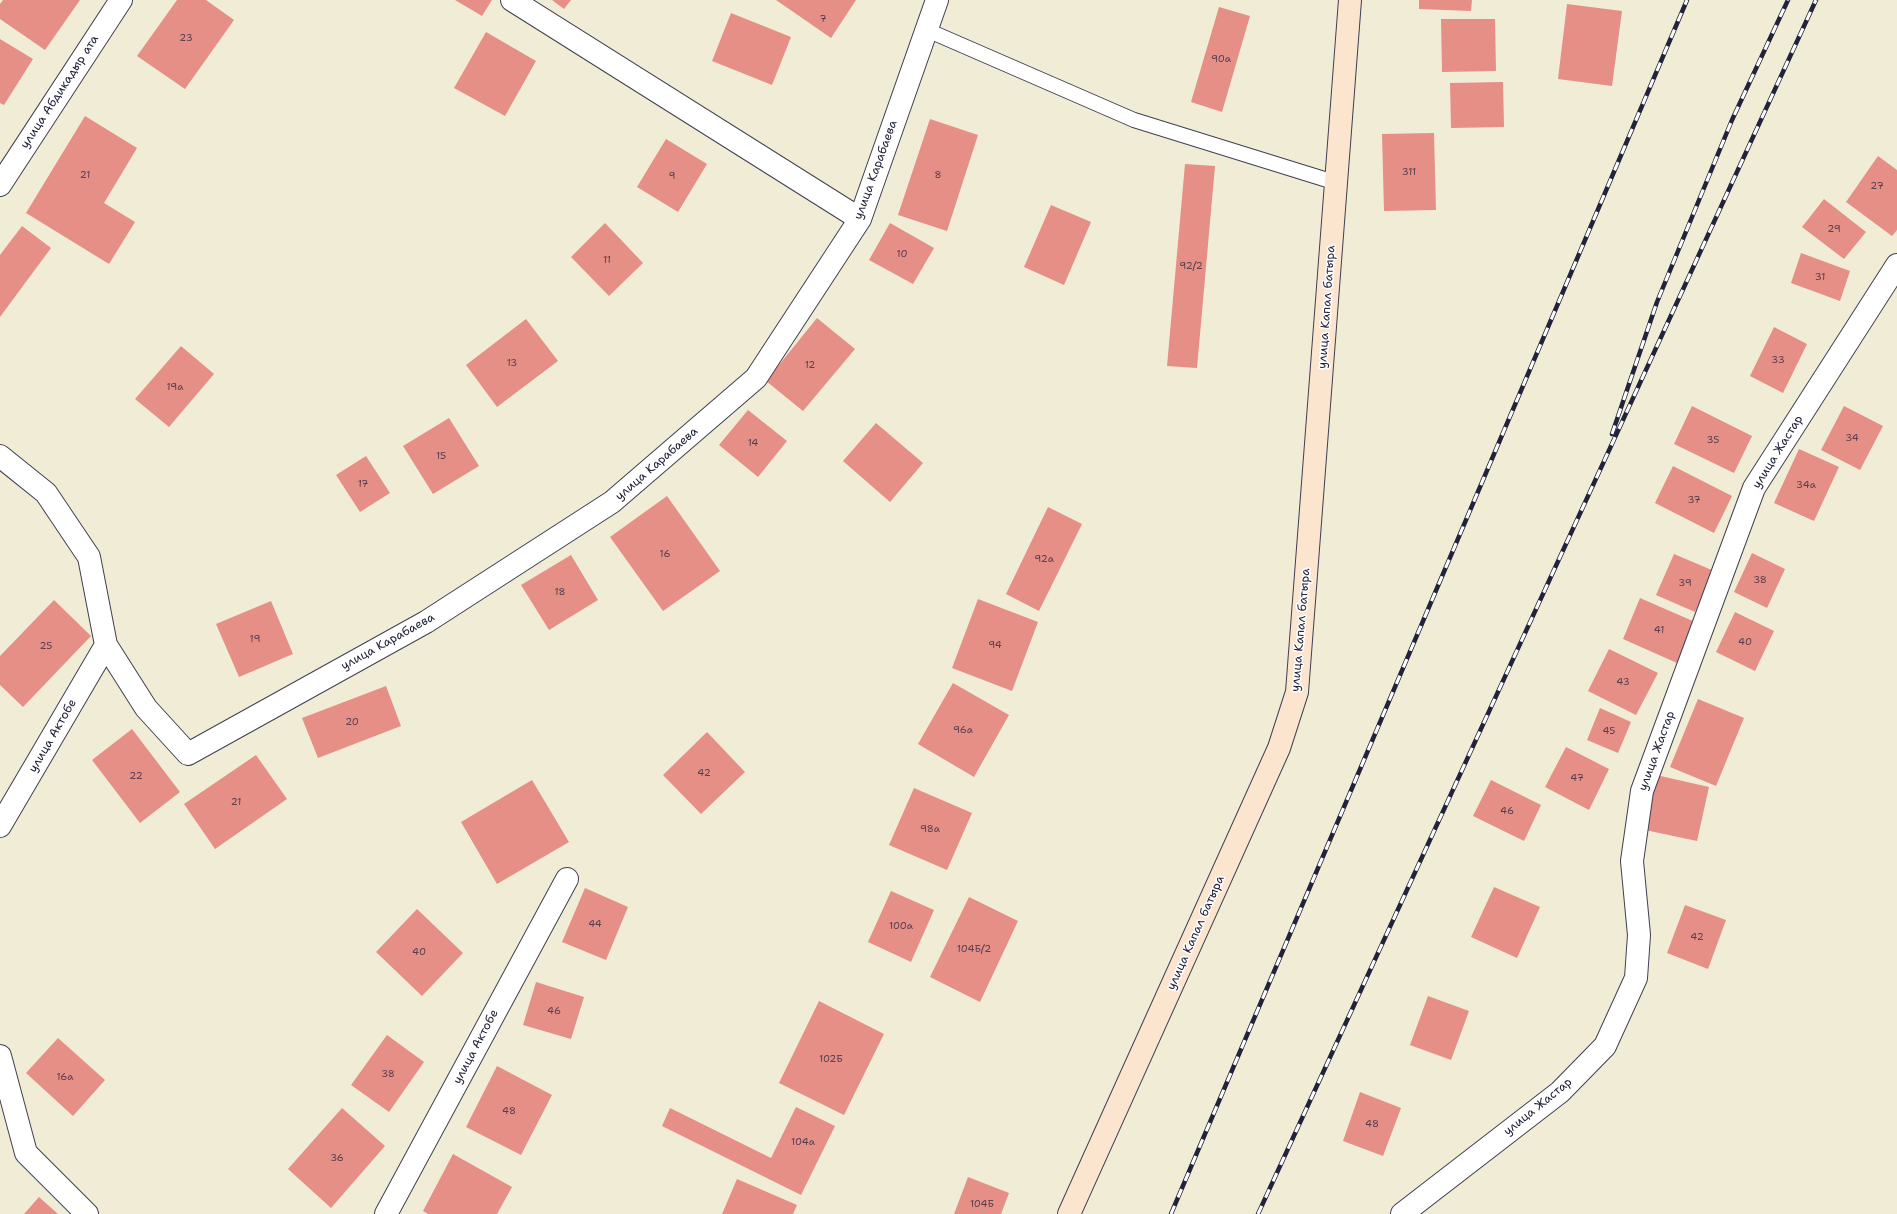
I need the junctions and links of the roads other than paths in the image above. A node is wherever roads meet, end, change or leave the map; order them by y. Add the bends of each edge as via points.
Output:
1 (121, 0) edge
2 (512, 0) edge
3 (937, 0) edge
4 (1350, 0) edge
5 (927, 30) junction
6 (1337, 183) junction
7 (0, 185) edge
8 (860, 219) junction
9 (1897, 265) edge
10 (0, 456) edge
11 (106, 645) junction
12 (0, 826) edge
13 (567, 879) dead end
14 (0, 1056) edge
15 (87, 1214) edge
16 (386, 1214) edge
17 (1069, 1214) edge
18 (1402, 1214) edge

1 - 7 street, улица Абдикадыр ата
2 - 8 street
3 - 5 street, улица Карабаева
4 - 6 main road, улица Капал батыра
5 - 6 lane via 1134,120
5 - 8 street, улица Карабаева
6 - 17 main road, улица Капал батыра via 1297,692 1279,748
8 - 11 street, улица Карабаева via 756,378 612,502 426,622 188,754 146,708
9 - 18 street, улица Жастар via 1751,495 1642,791 1632,861 1640,935 1636,978 1606,1046 1560,1092
10 - 11 street via 46,493 89,557
11 - 12 street, улица Актобе
13 - 16 street, улица Актобе
14 - 15 street via 26,1153

